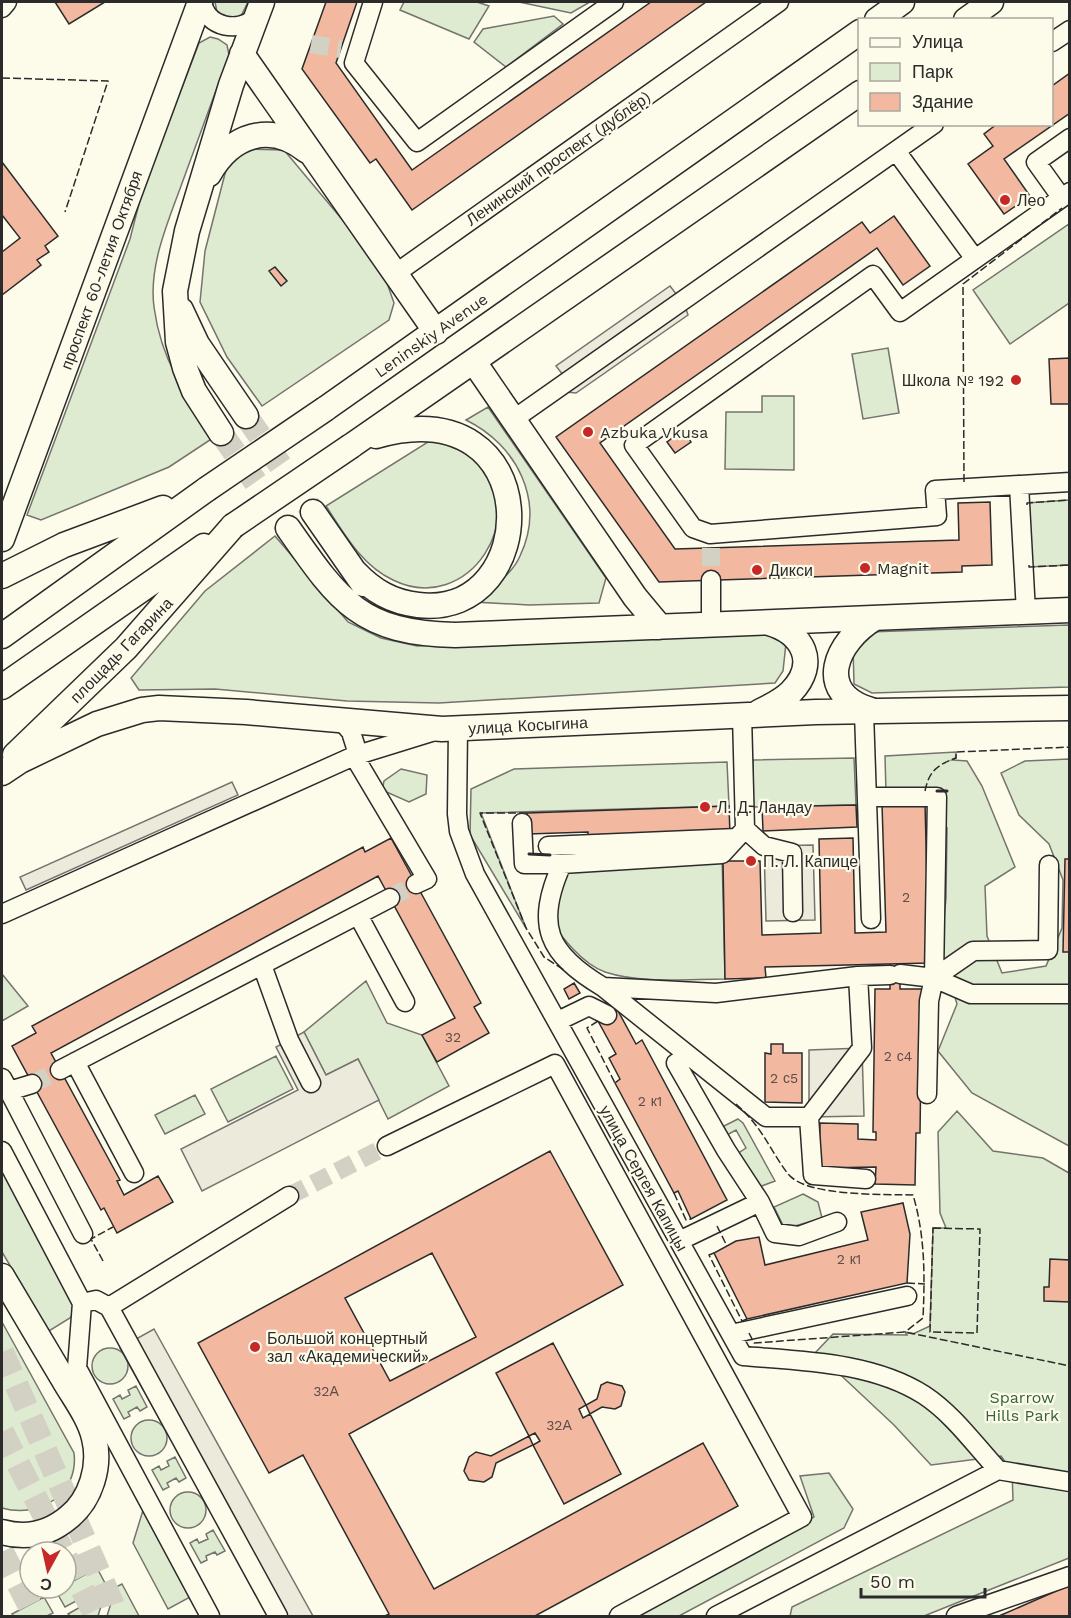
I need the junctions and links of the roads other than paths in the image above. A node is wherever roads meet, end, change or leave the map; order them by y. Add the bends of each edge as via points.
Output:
1 (8, 2) edge
2 (201, 2) edge
3 (374, 2) edge
4 (614, 2) edge
5 (779, 2) edge
6 (902, 2) edge
7 (991, 2) edge
8 (2, 8) edge
9 (259, 9) edge
10 (880, 18) edge
11 (969, 18) edge
12 (1070, 30) edge
13 (858, 33) edge
14 (1053, 41) edge
15 (242, 54) junction
16 (858, 94) edge
17 (931, 126) edge
18 (1067, 144) edge
19 (897, 151) junction
20 (313, 156) junction
21 (1065, 195) edge
22 (195, 202) junction
23 (975, 259) junction
24 (178, 266) junction
25 (394, 274) junction
26 (436, 332) junction
27 (474, 362) junction
28 (246, 416) tunnel mouth
29 (514, 418) junction
30 (221, 433) tunnel mouth
31 (351, 446) junction
32 (1070, 482) edge
33 (1019, 485) junction
34 (207, 489) junction
35 (314, 512) tunnel mouth
36 (233, 526) junction
37 (288, 528) tunnel mouth
38 (2, 539) edge
39 (355, 572) junction
40 (2, 576) edge
41 (711, 580) tunnel mouth
42 (1070, 610) edge
43 (1026, 612) junction
44 (875, 618) junction
45 (766, 622) junction
46 (711, 625) junction
47 (660, 627) junction
48 (510, 633) junction
49 (2, 636) edge
50 (2, 687) edge
51 (1070, 708) edge
52 (870, 712) junction
53 (748, 715) junction
54 (341, 720) junction
55 (450, 728) junction
56 (354, 756) junction
57 (2, 767) edge
58 (2, 773) edge
59 (869, 797) junction
60 (522, 823) dead end
61 (741, 834) junction
62 (548, 846) dead end
63 (562, 864) junction
64 (1049, 865) dead end
65 (417, 884) dead end
66 (390, 898) tunnel mouth
67 (792, 912) dead end
68 (2, 914) edge
69 (358, 915) junction
70 (872, 919) dead end
71 (262, 965) junction
72 (858, 976) junction
73 (934, 978) junction
74 (603, 987) junction
75 (1070, 994) edge
76 (405, 1002) dead end
77 (607, 1015) dead end
78 (558, 1021) junction
79 (567, 1039) junction
80 (676, 1063) dead end
81 (555, 1064) junction
82 (310, 1083) dead end
83 (5, 1084) edge
84 (32, 1084) tunnel mouth
85 (927, 1094) dead end
86 (809, 1117) junction
87 (387, 1146) tunnel mouth
88 (2, 1151) edge
89 (134, 1173) dead end
90 (866, 1179) dead end
91 (289, 1196) tunnel mouth
92 (760, 1202) junction
93 (837, 1222) dead end
94 (83, 1234) dead end
95 (679, 1241) junction
96 (2, 1276) edge
97 (907, 1296) dead end
98 (82, 1302) junction
99 (110, 1307) junction
100 (730, 1334) junction
101 (998, 1470) junction
102 (1070, 1482) edge
103 (2, 1532) edge
104 (1070, 1576) edge
105 (210, 1617) edge
106 (278, 1617) edge
107 (619, 1617) edge
108 (716, 1617) edge
109 (956, 1617) edge

1 - 8 street
2 - 9 street via 208,16 228,27 240,27
2 - 38 main road, проспект 60-летия Октября
3 - 4 street via 354,63 417,142
5 - 25 street, Ленинский проспект (дублёр)
6 - 10 main road
7 - 11 main road
9 - 15 main road
12 - 14 street
13 - 26 main road, Leninskiy Avenue
15 - 20 main road
15 - 22 main road
16 - 27 main road
17 - 19 street
18 - 21 street via 1036,162
19 - 23 street
19 - 29 street
20 - 22 main road via 286,138 272,134 247,139 224,152
20 - 25 main road
21 - 23 street
22 - 24 main road
23 - 33 street via 900,312 873,274 634,445 693,528 710,541 937,516 935,490
24 - 28 main road via 180,307 187,328
24 - 30 main road via 174,318 178,342 194,391
25 - 26 main road
26 - 34 main road, Leninskiy Avenue, bridge
27 - 29 main road
27 - 31 main road
29 - 47 main road via 635,597
31 - 36 main road, bridge
31 - 39 main road via 401,429 438,428 457,435 475,445 502,478 511,514 510,533 498,564 475,590 459,600 425,606 394,600 367,585
32 - 33 street
33 - 43 street
34 - 40 main road via 64,545
34 - 49 main road, Leninskiy Avenue
35 - 39 main road
36 - 50 main road
36 - 57 main road, площадь Гагарина via 126,648
37 - 48 main road via 338,596 381,624 434,635
39 - 48 main road via 376,599 405,618 452,630
41 - 46 street
42 - 43 main road
43 - 44 main road
44 - 45 main road
44 - 52 main road via 844,645 836,670 838,685 847,699
45 - 46 main road
45 - 53 main road via 796,636 805,662 792,691 779,702
46 - 47 main road
47 - 48 main road
51 - 52 main road, улица Косыгина
52 - 53 main road, улица Косыгина
52 - 59 street
53 - 55 main road, улица Косыгина
53 - 61 street
54 - 55 main road, улица Косыгина
54 - 56 street via 354,741
54 - 58 main road, улица Косыгина via 177,708 142,710 74,734
55 - 56 street
55 - 78 street, улица Сергея Капицы via 459,831 475,874
56 - 65 street via 427,879
56 - 68 street
59 - 70 street
59 - 73 street via 937,798
60 - 63 street via 524,864
61 - 62 street
61 - 63 street via 722,854
61 - 67 street via 764,846 792,853
63 - 74 street via 550,889 548,918 552,943 573,969
64 - 73 street via 1048,950 973,951
66 - 69 street
69 - 71 street
69 - 76 street
71 - 82 street via 289,1040
71 - 89 street via 68,1066
72 - 73 street
72 - 74 street via 716,993
72 - 86 street via 862,1048
73 - 75 street via 971,994
73 - 85 street via 929,1000
74 - 86 street via 766,1118
77 - 78 street via 590,1006
78 - 79 street, улица Сергея Капицы
79 - 81 street
79 - 95 street, улица Сергея Капицы
80 - 92 street
81 - 87 street
81 - 107 street via 802,1517
83 - 84 street
83 - 94 street
86 - 90 street via 813,1175
88 - 98 street
91 - 99 street
92 - 93 street via 775,1233 799,1236
92 - 95 street
95 - 100 street, улица Сергея Капицы
96 - 103 main road via 81,1409 94,1438 96,1465 90,1491 60,1525 28,1536
97 - 100 street
98 - 99 street via 96,1300
98 - 105 street via 77,1368
99 - 106 street
100 - 101 street, улица Сергея Капицы via 743,1356 825,1363 881,1376 924,1395 956,1422
101 - 102 street
101 - 108 street
104 - 109 street

